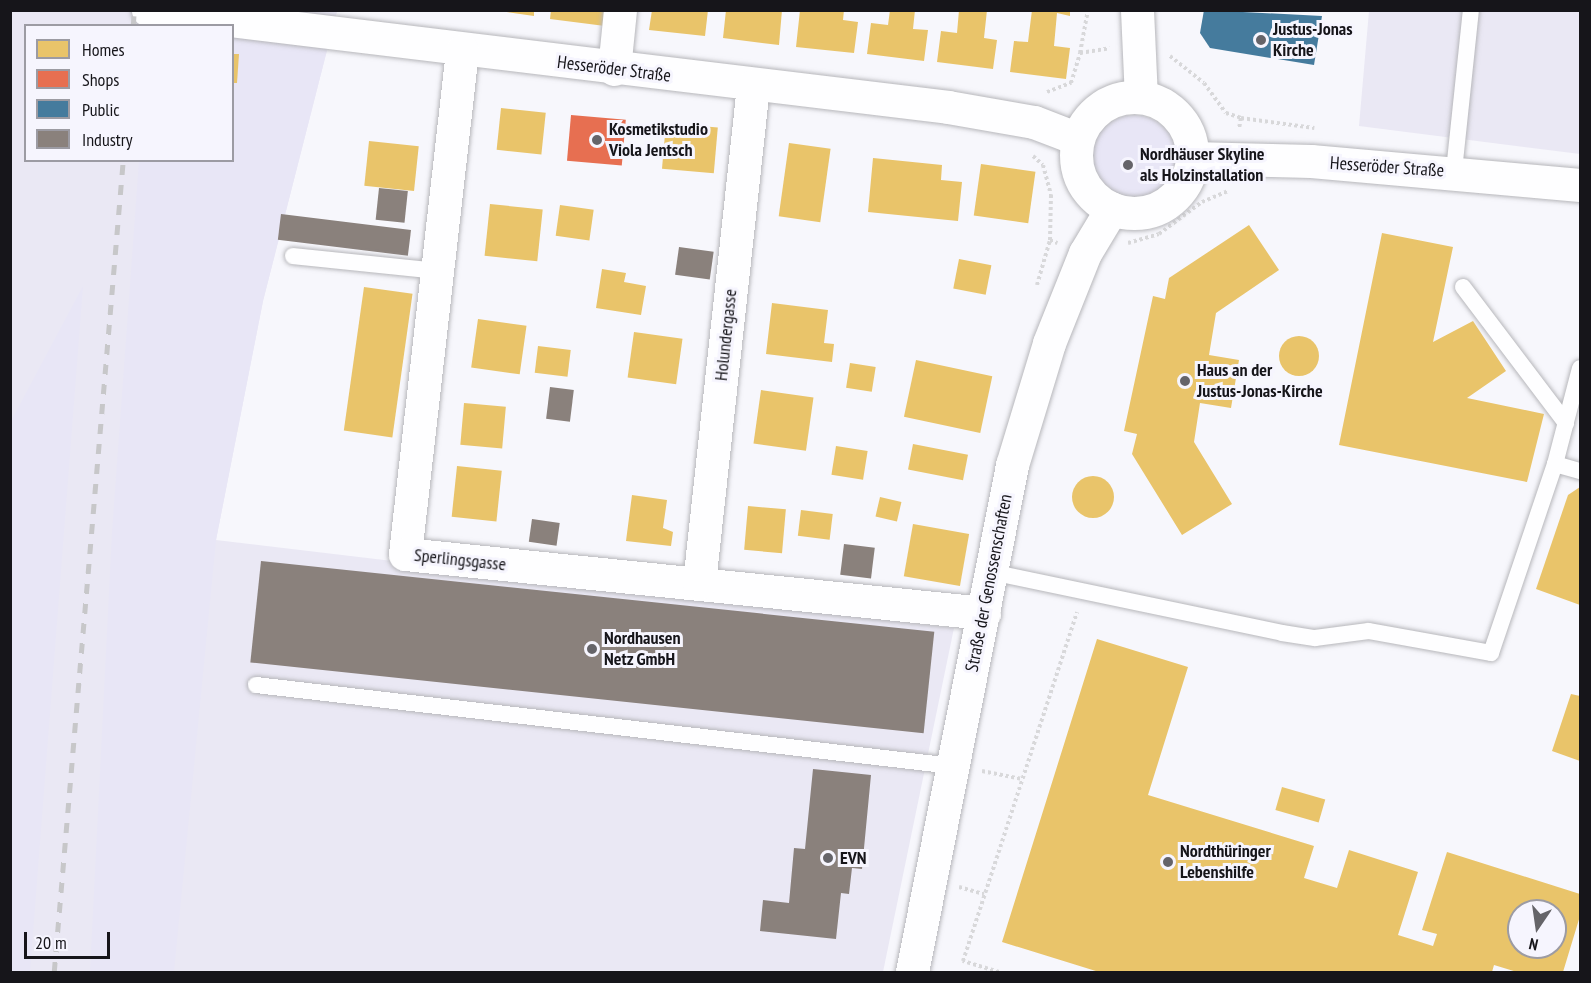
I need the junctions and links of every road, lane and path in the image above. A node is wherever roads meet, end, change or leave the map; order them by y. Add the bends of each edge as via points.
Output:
1 (148, 10) edge
2 (620, 10) edge
3 (1088, 10) edge
4 (1137, 10) edge
5 (1471, 10) edge
6 (1139, 49) junction
7 (462, 51) junction
8 (1080, 53) junction
9 (614, 69) junction
10 (753, 86) junction
11 (1141, 97) junction
12 (1034, 122) junction
13 (1078, 139) junction
14 (1192, 158) junction
15 (1235, 159) junction
16 (1454, 171) junction
17 (1581, 185) edge
18 (1112, 208) junction
19 (1085, 253) junction
20 (292, 256) dead end
21 (437, 272) junction
22 (1463, 287) dead end
23 (1581, 368) edge
24 (1566, 423) junction
25 (1555, 464) junction
26 (1581, 471) edge
27 (991, 572) junction
28 (699, 583) junction
29 (1083, 591) junction
30 (984, 614) junction
31 (255, 685) dead end
32 (953, 766) junction
33 (1022, 779) junction
34 (912, 972) edge
35 (999, 972) edge

1 - 7 street, Hesseröder Straße
2 - 9 street
3 - 8 path
4 - 6 street
5 - 16 lane
6 - 8 path
6 - 11 street
6 - 15 path via 1165,52 1204,83 1226,112 1241,118
7 - 9 street, Hesseröder Straße
7 - 21 street, Sperlingsgasse
8 - 12 path via 1071,83 1061,91 1038,94
9 - 10 street, Hesseröder Straße
10 - 12 street, Hesseröder Straße
10 - 28 street, Holundergasse
11 - 13 street via 1110,102 1092,114
11 - 14 street via 1161,104 1178,118
12 - 13 street, Hesseröder Straße
12 - 19 path via 1030,152 1042,165 1051,195 1050,240
13 - 18 street via 1083,183
14 - 15 street, Hesseröder Straße
14 - 18 street via 1179,191 1160,207 1133,213
15 - 16 street, Hesseröder Straße
15 - 19 path via 1237,189 1202,202 1191,216 1159,234 1119,247 1110,261
16 - 17 street, Hesseröder Straße
18 - 19 street, Straße der Genossenschaften
19 - 27 street, Straße der Genossenschaften via 1011,465
20 - 21 lane
21 - 28 street, Sperlingsgasse via 405,554
22 - 24 lane
23 - 24 lane
24 - 25 lane
25 - 26 lane
25 - 29 lane via 1491,653 1369,630 1315,638 1282,633
27 - 29 lane
27 - 30 street, Straße der Genossenschaften
28 - 30 street, Sperlingsgasse
29 - 33 path
30 - 32 street, Straße der Genossenschaften
31 - 32 lane
32 - 33 path
32 - 34 street, Straße der Genossenschaften
33 - 35 path via 963,960

